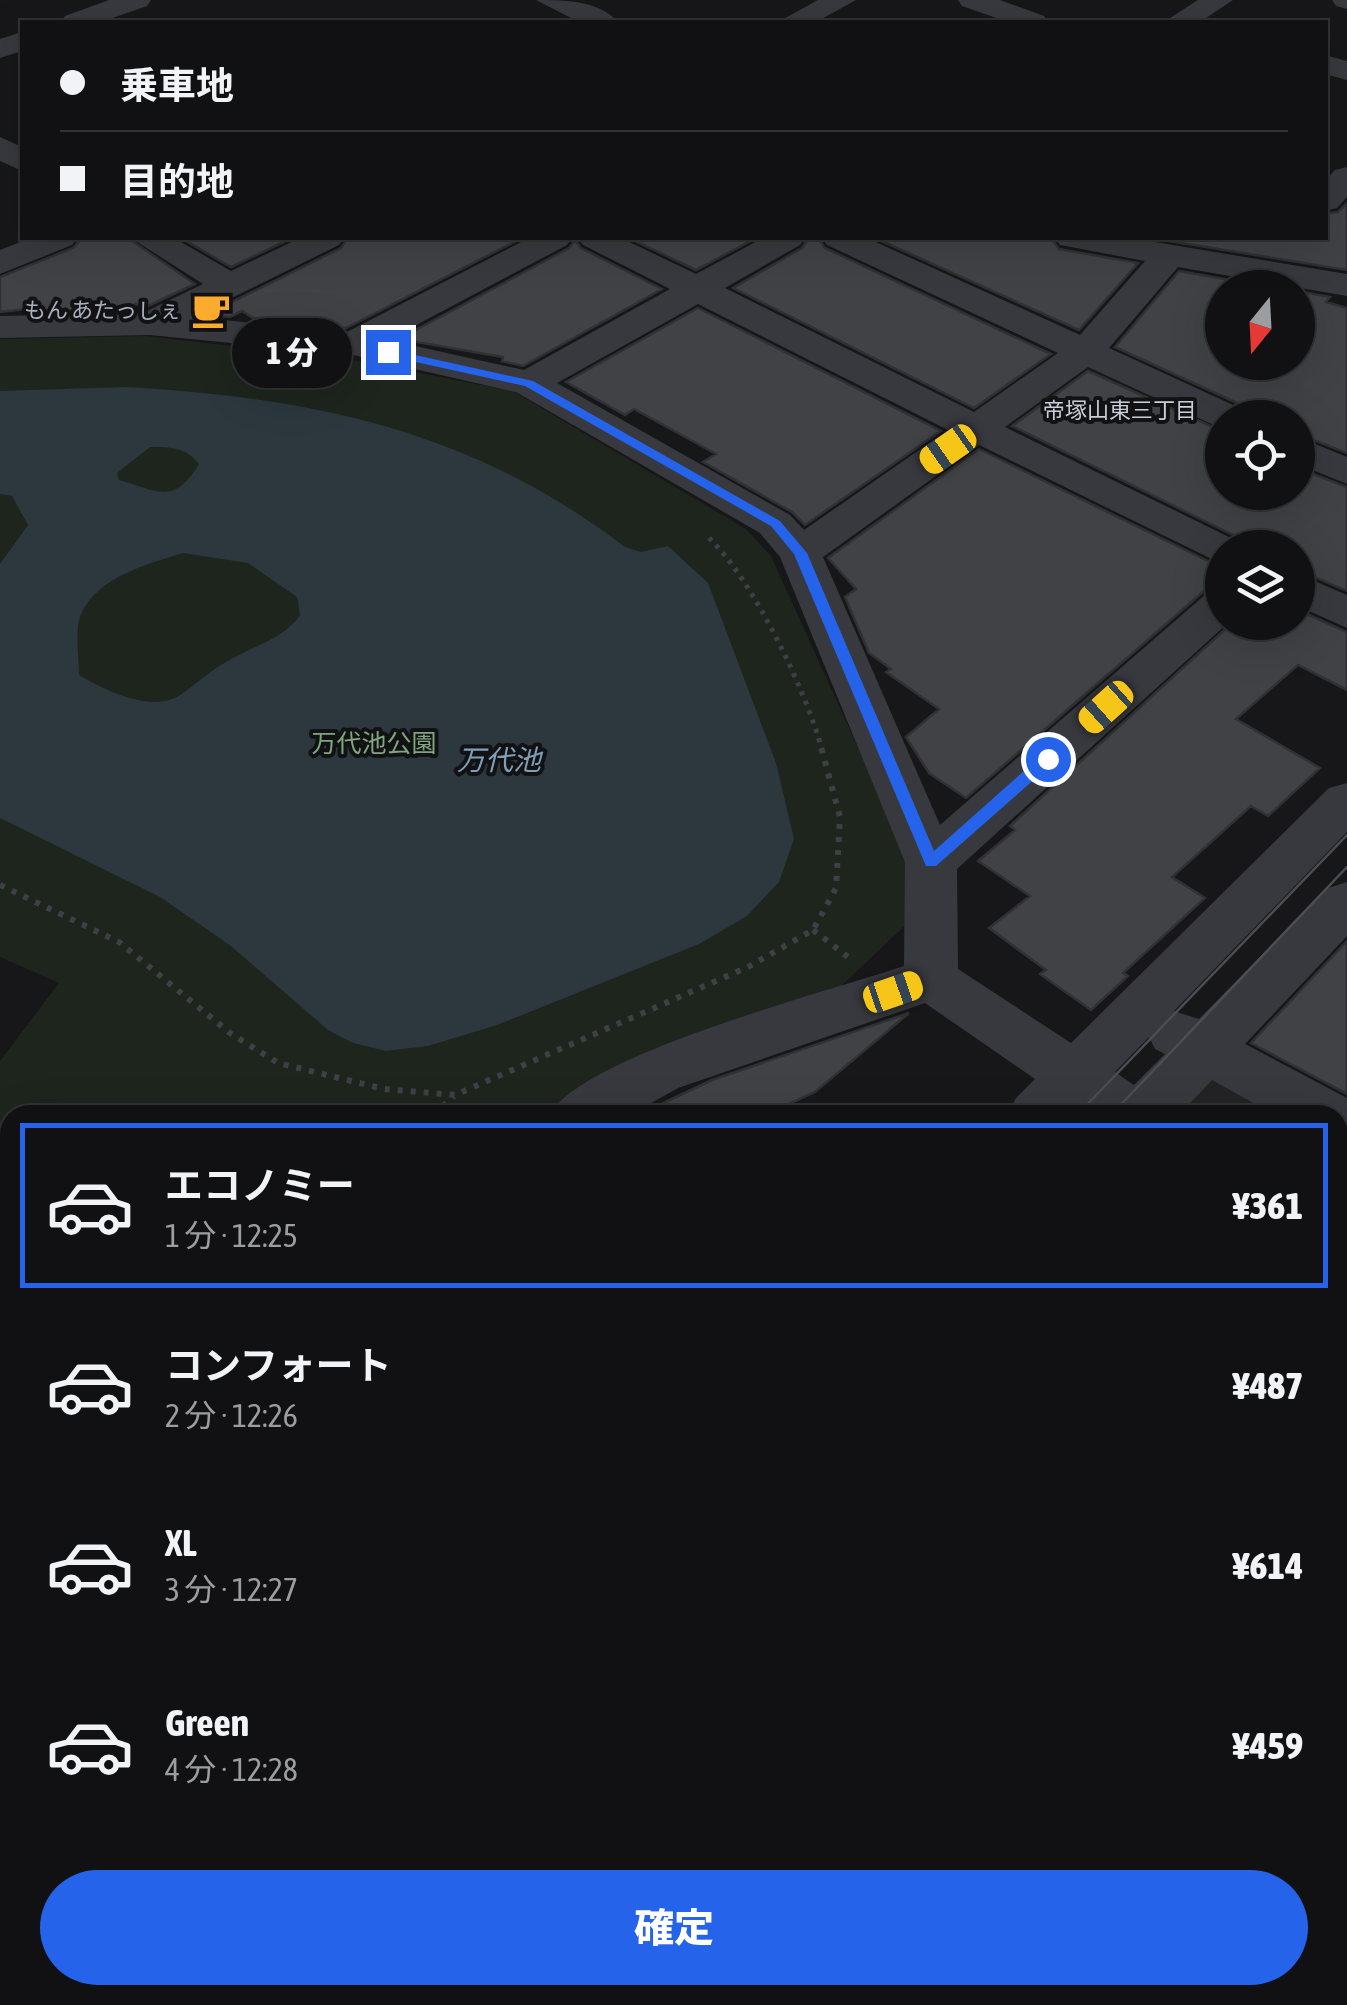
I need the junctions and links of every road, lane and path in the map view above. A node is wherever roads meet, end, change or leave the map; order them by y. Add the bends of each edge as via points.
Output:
1 (137, 0) edge
2 (550, 0) edge
3 (618, 0) edge
4 (842, 0) edge
5 (972, 0) edge
6 (1219, 0) edge
7 (80, 20) edge
8 (584, 20) edge
9 (808, 20) edge
10 (1028, 20) edge
11 (1192, 20) edge
12 (1343, 159) edge
13 (1328, 194) edge
14 (55, 240) edge
15 (153, 240) edge
16 (322, 240) edge
17 (551, 240) edge
18 (600, 240) edge
19 (784, 240) edge
20 (843, 240) edge
21 (1098, 240) edge
22 (1289, 240) edge
23 (1169, 254) junction
24 (0, 264) edge
25 (1261, 270) joint
26 (1315, 280) edge
27 (227, 282) junction
28 (1347, 286) edge
29 (695, 288) junction
30 (150, 324) junction
31 (0, 328) edge
32 (353, 344) junction
33 (1086, 351) junction
34 (529, 384) junction
35 (1205, 406) edge
36 (977, 428) junction
37 (705, 534) dead end
38 (1205, 542) edge
39 (800, 553) junction
40 (1315, 597) edge
41 (1347, 613) edge
42 (1205, 619) edge
43 (1347, 800) edge
44 (1293, 854) junction
45 (931, 862) junction
46 (0, 885) edge
47 (1347, 886) edge
48 (1347, 902) edge
49 (931, 979) junction
50 (1139, 1009) junction
51 (1202, 1051) junction
52 (1072, 1076) junction
53 (455, 1095) junction
54 (444, 1105) edge
55 (597, 1105) edge
56 (1045, 1105) edge
57 (1118, 1105) edge
58 (1151, 1105) edge
59 (1307, 1105) edge

1 - 7 street
2 - 8 street
3 - 8 street
4 - 9 street
5 - 10 street
6 - 11 street
12 - 13 street
14 - 24 street
15 - 27 street
16 - 27 street
17 - 32 street
18 - 29 street
19 - 29 street
20 - 33 street
21 - 23 street
22 - 25 street
23 - 25 street
23 - 33 street
26 - 28 street
27 - 30 street
29 - 34 street
29 - 36 street
30 - 31 street
30 - 32 street
32 - 34 street
33 - 35 street
33 - 36 street
34 - 39 street via 775,524
36 - 38 street
36 - 39 street
37 - 53 path via 729,558 760,610 815,724 840,817 836,888 814,930 748,967
39 - 45 street
40 - 41 street
42 - 45 street
43 - 44 street
44 - 47 street
44 - 50 street
45 - 49 street
46 - 53 path via 119,942 230,1033 278,1063 384,1090
48 - 51 street
49 - 52 street
49 - 55 street via 658,1071
50 - 51 street
50 - 52 street
51 - 58 street
51 - 59 street
52 - 56 street
52 - 57 street
53 - 54 path

